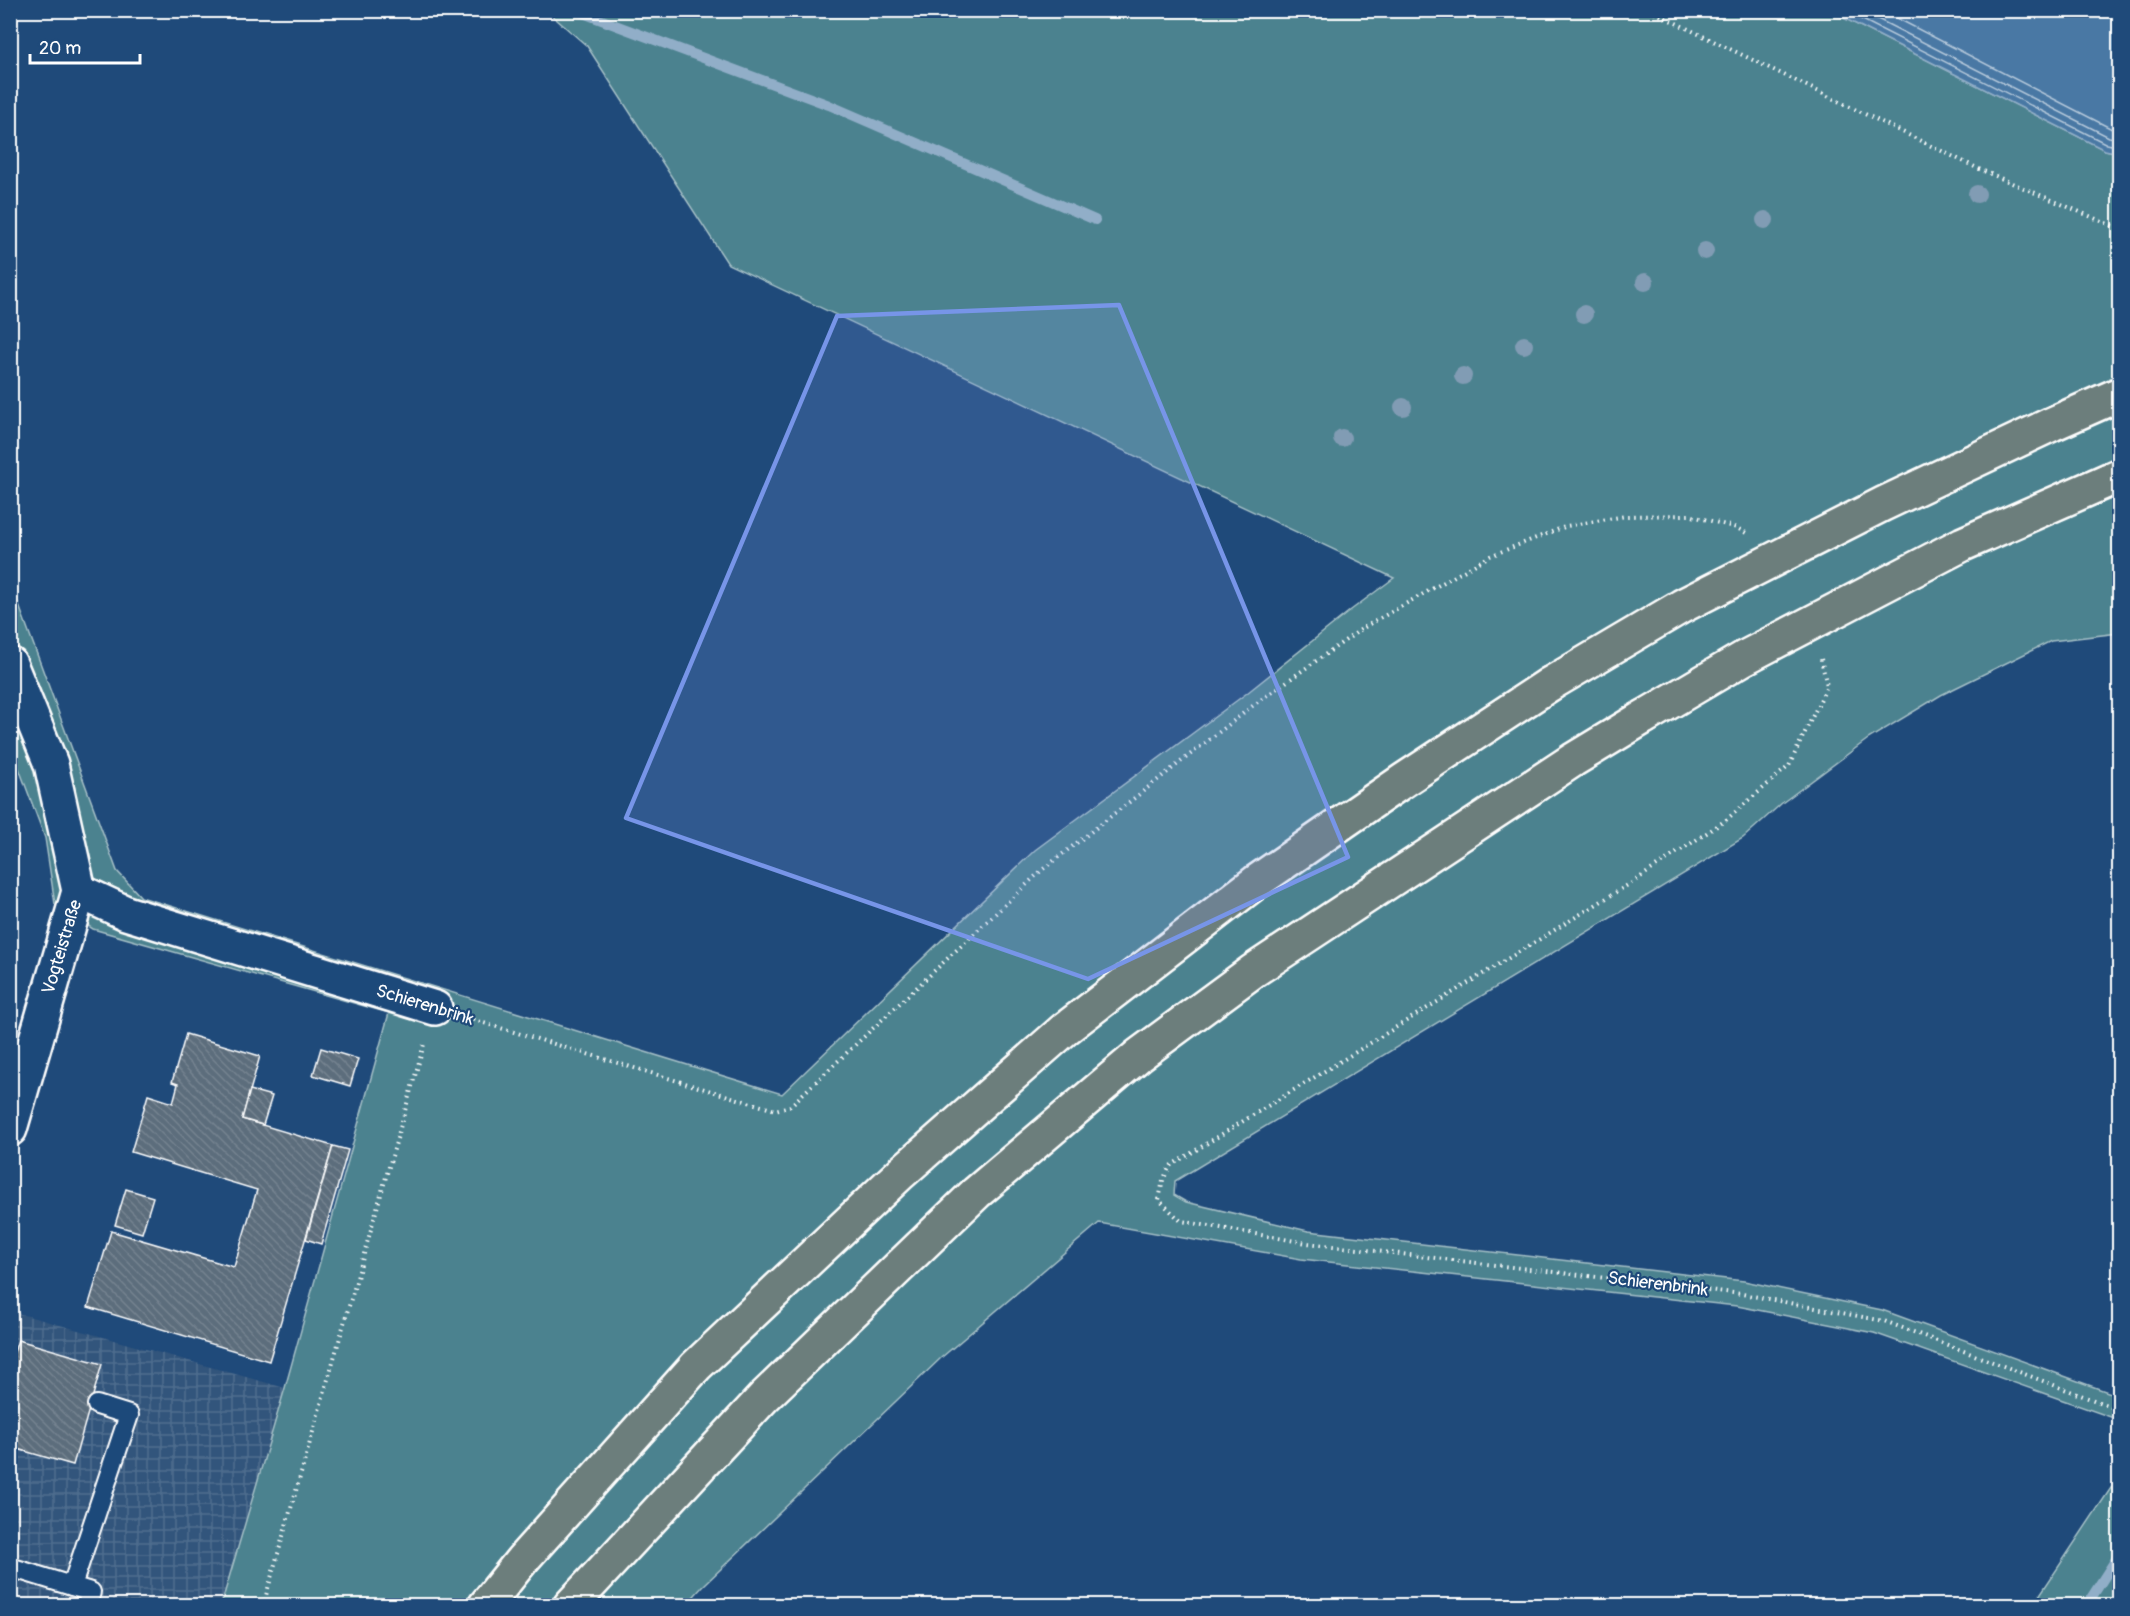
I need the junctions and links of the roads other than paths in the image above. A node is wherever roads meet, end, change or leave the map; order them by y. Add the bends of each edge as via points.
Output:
1 (2120, 394) edge
2 (2120, 475) edge
3 (10, 664) edge
4 (79, 891) junction
5 (435, 1008) road end
6 (10, 1129) edge
7 (97, 1405) dead end
8 (10, 1566) edge
9 (72, 1586) junction
10 (87, 1605) edge
11 (485, 1605) edge
12 (570, 1605) edge

1 - 11 highway, bridge via 1883,504 1692,600 1550,684 1256,882 1065,1029 901,1173 696,1366
2 - 12 highway, bridge via 1963,544 1744,658 1573,760 1252,971 1139,1055 976,1193 764,1397
3 - 4 street, Vogteistraße via 51,764
4 - 5 street, Schierenbrink via 126,913
4 - 6 street, Vogteistraße
7 - 9 lane via 129,1415
8 - 9 lane
9 - 10 lane via 91,1592

